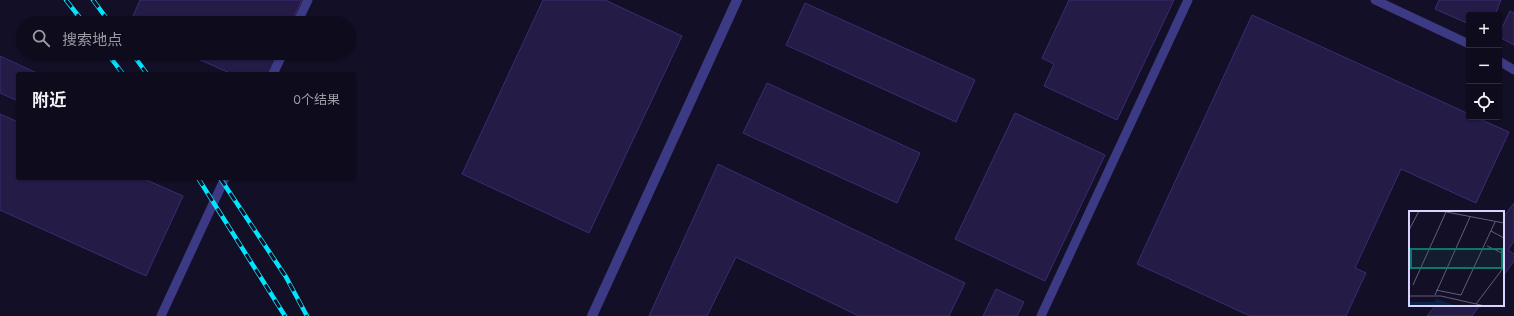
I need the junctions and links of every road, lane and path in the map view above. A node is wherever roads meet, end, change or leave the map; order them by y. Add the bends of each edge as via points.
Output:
1 (308, 0) edge
2 (737, 0) edge
3 (1188, 0) edge
4 (1375, 0) edge
5 (300, 16) edge
6 (1466, 43) edge
7 (280, 60) edge
8 (1502, 63) edge
9 (1514, 70) edge
10 (274, 72) edge
11 (224, 180) edge
12 (162, 316) edge
13 (592, 316) edge
14 (1041, 316) edge

1 - 5 lane
2 - 13 street
3 - 14 lane
4 - 6 lane
7 - 10 lane
8 - 9 lane
11 - 12 lane

